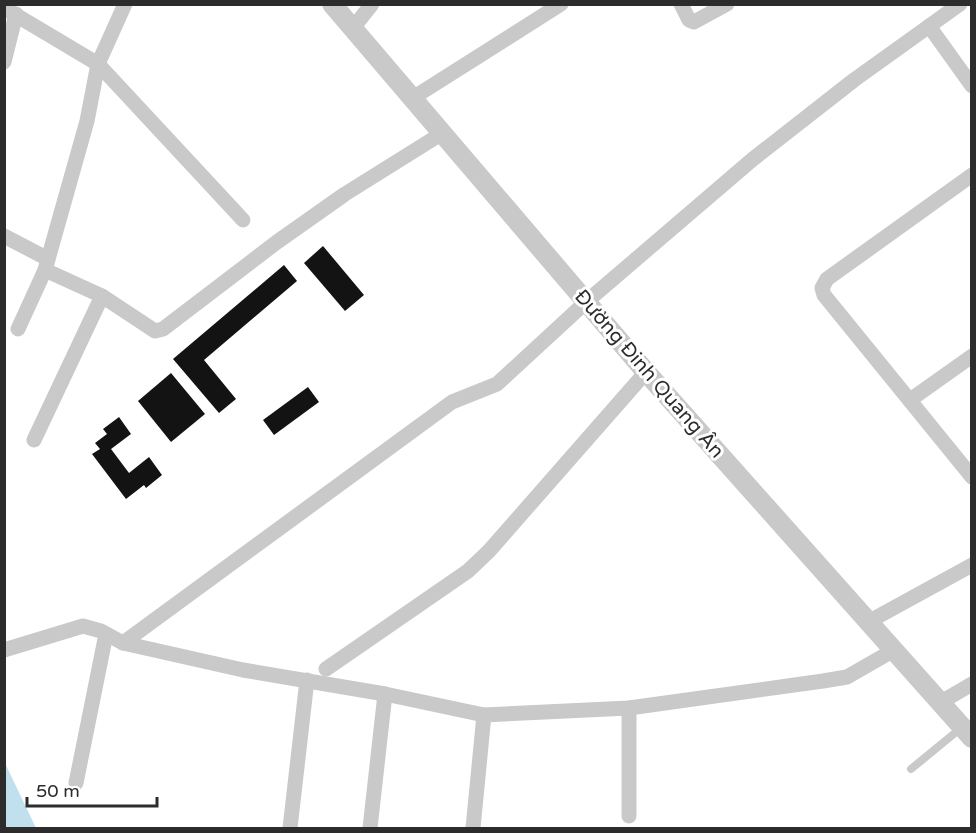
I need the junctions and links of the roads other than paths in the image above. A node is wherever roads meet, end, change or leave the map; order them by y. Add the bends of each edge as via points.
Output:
1 (124, 4) edge
2 (332, 4) edge
3 (372, 4) edge
4 (561, 4) edge
5 (681, 4) edge
6 (727, 4) edge
7 (960, 4) edge
8 (10, 11) edge
9 (929, 26) junction
10 (353, 28) junction
11 (4, 62) edge
12 (98, 64) junction
13 (972, 86) edge
14 (411, 99) junction
15 (441, 134) junction
16 (972, 175) edge
17 (243, 220) dead end
18 (4, 236) edge
19 (47, 264) junction
20 (102, 296) junction
21 (586, 302) junction
22 (18, 329) dead end
23 (972, 356) edge
24 (646, 372) junction
25 (910, 400) junction
26 (34, 440) dead end
27 (972, 477) edge
28 (972, 565) edge
29 (868, 622) junction
30 (106, 634) junction
31 (123, 643) junction
32 (4, 650) edge
33 (894, 650) junction
34 (326, 669) dead end
35 (307, 680) junction
36 (972, 684) edge
37 (385, 693) junction
38 (941, 702) junction
39 (629, 708) junction
40 (484, 715) junction
41 (967, 733) edge
42 (911, 769) dead end
43 (76, 783) dead end
44 (629, 816) dead end
45 (290, 828) edge
46 (370, 828) edge
47 (473, 828) edge

1 - 12 street
2 - 10 street, Đường Đinh Quang Ân
3 - 10 street
4 - 14 street
5 - 6 street via 694,22
7 - 9 street
8 - 11 street
8 - 12 street
9 - 13 street
9 - 21 street via 753,159
10 - 14 street, Đường Đinh Quang Ân
12 - 17 street
12 - 19 street via 87,121
14 - 15 street, Đường Đinh Quang Ân
15 - 20 street via 345,194 163,329 155,331
15 - 21 street, Đường Đinh Quang Ân
16 - 25 street via 827,279 822,288
18 - 19 street
19 - 20 street
19 - 22 street
20 - 26 street
21 - 24 street, Đường Đinh Quang Ân
21 - 31 street via 497,384 452,402
23 - 25 street
24 - 29 street, Đường Đinh Quang Ân
24 - 34 street via 468,571
25 - 27 street
28 - 29 street
29 - 33 street, Đường Đinh Quang Ân
30 - 31 street
30 - 32 street via 83,626
30 - 43 street
31 - 35 street
33 - 38 street, Đường Đinh Quang Ân
33 - 39 street via 847,677
35 - 37 street
35 - 45 street
36 - 38 street
37 - 40 street
37 - 46 street
38 - 41 street, Đường Đinh Quang Ân
39 - 40 street
39 - 44 street
40 - 47 street
41 - 42 lane

